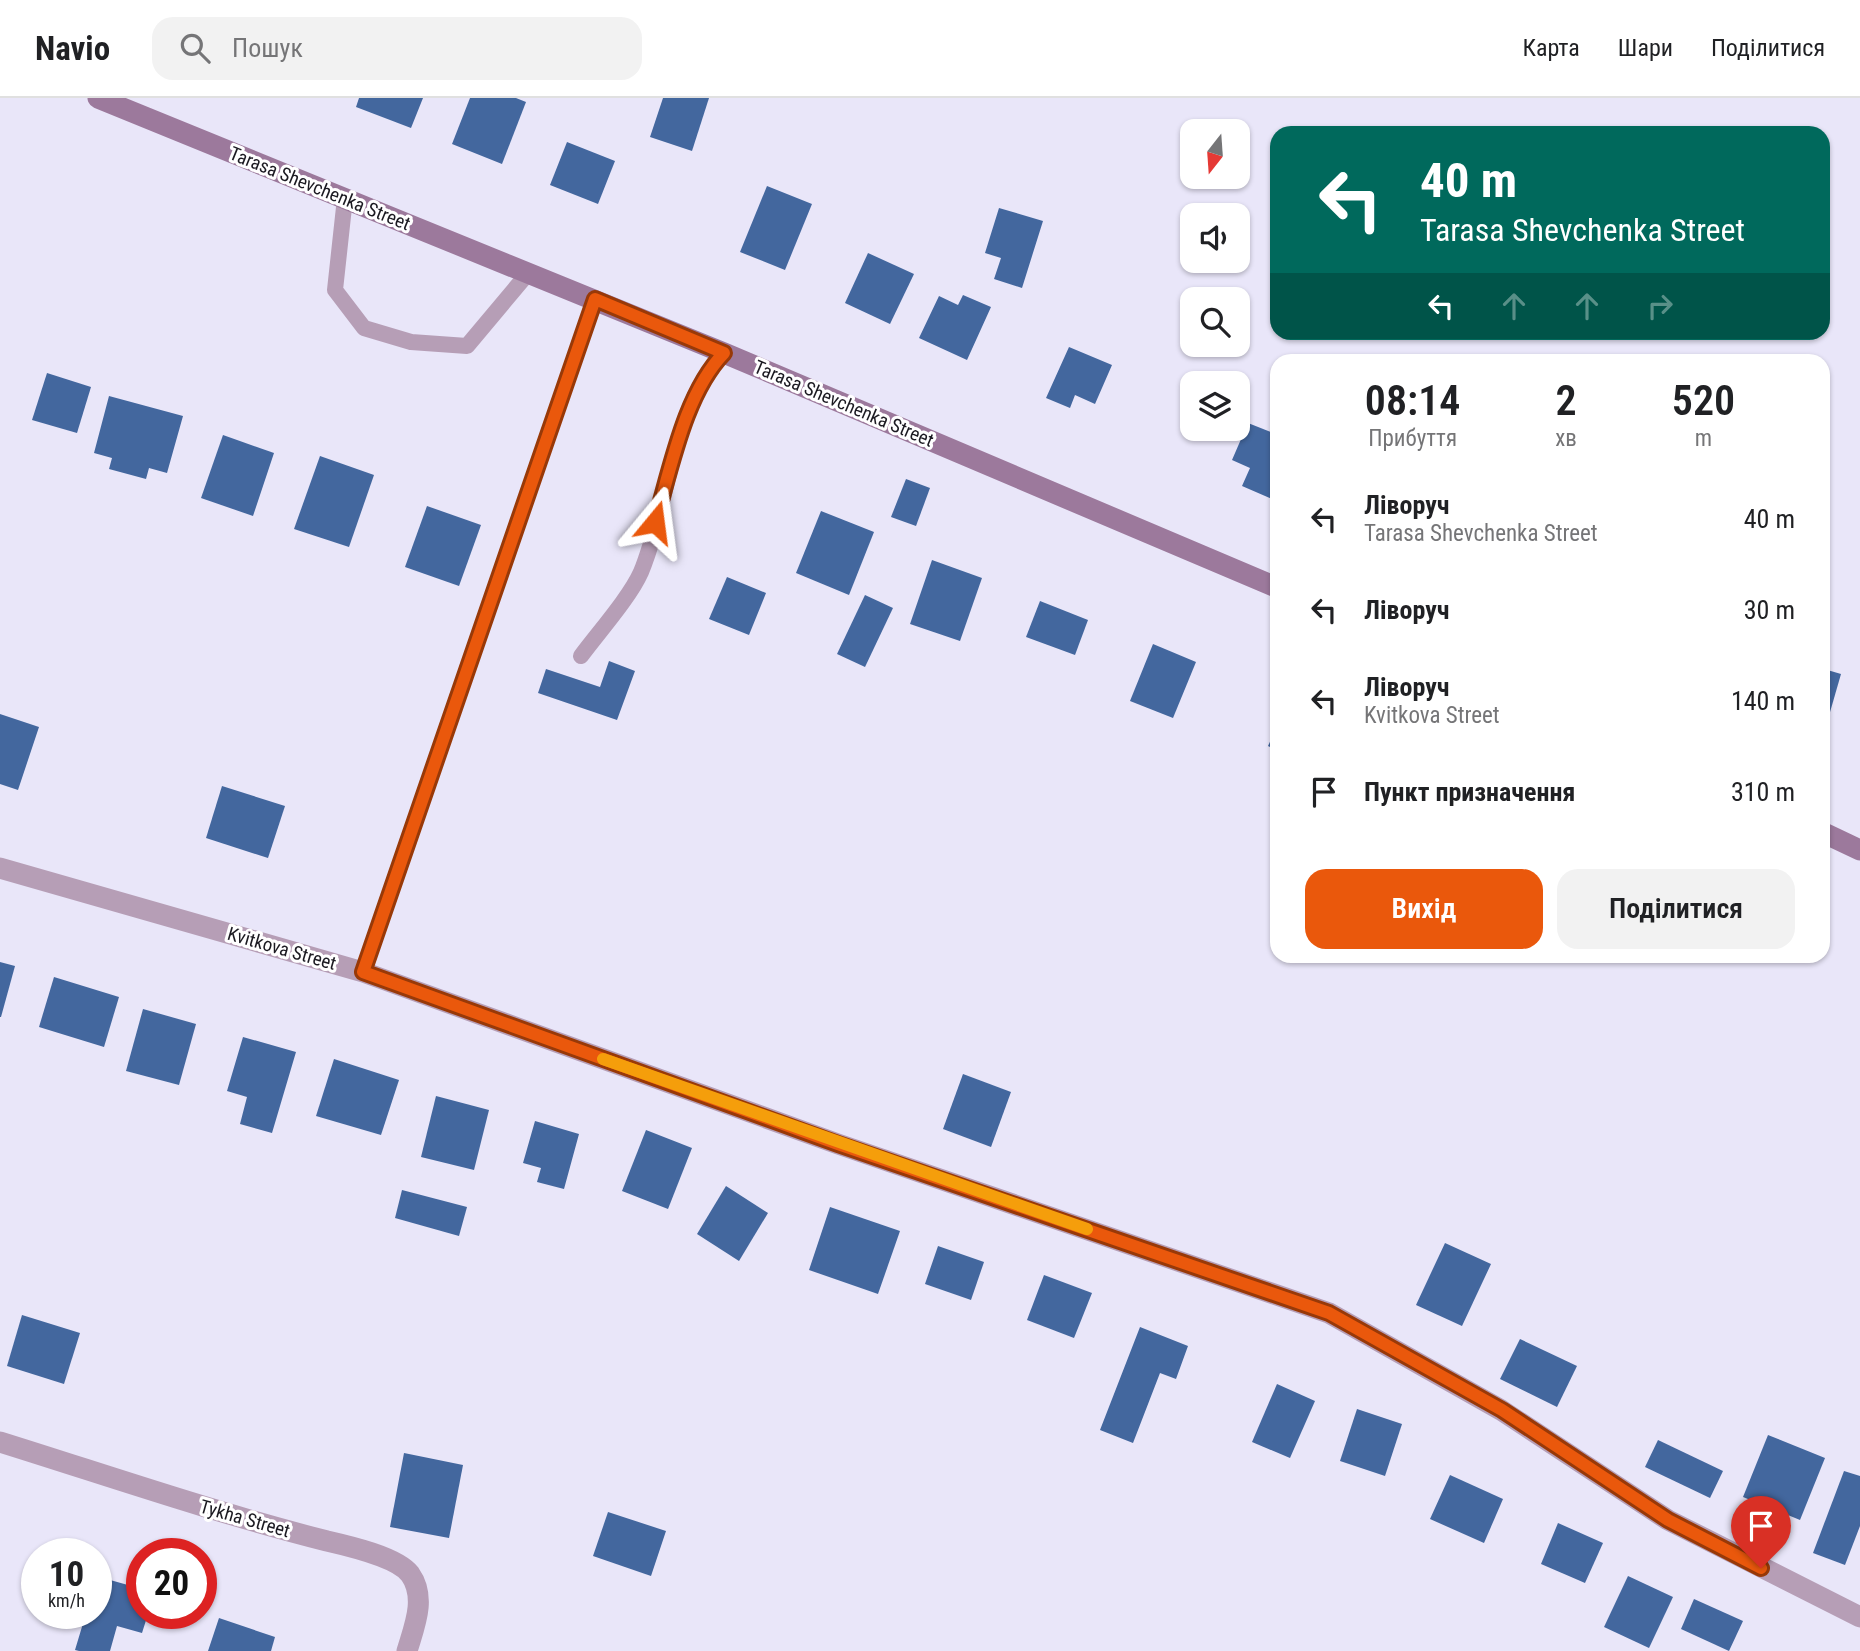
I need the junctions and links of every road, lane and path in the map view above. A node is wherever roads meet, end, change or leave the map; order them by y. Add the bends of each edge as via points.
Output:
1 (98, 98) edge
2 (345, 198) junction
3 (529, 272) junction
4 (595, 299) junction
5 (724, 353) junction
6 (1270, 584) edge
7 (581, 656) dead end
8 (1830, 836) edge
9 (1860, 850) edge
10 (0, 868) edge
11 (363, 972) junction
12 (0, 1442) edge
13 (1860, 1617) edge
14 (407, 1651) edge

1 - 2 street, Tarasa Shevchenka Street
2 - 3 street, Tarasa Shevchenka Street
2 - 3 lane via 335,290 364,328 411,342 467,346
3 - 4 street, Tarasa Shevchenka Street
4 - 5 street, Tarasa Shevchenka Street
4 - 11 lane
5 - 6 street, Tarasa Shevchenka Street
5 - 7 lane via 710,367 678,443 640,574
8 - 9 street
10 - 11 street, Kvitkova Street
11 - 13 street, Kvitkova Street via 838,1144 1329,1313 1502,1410 1668,1520
12 - 14 street, Tykha Street via 399,1564 416,1584 419,1608

